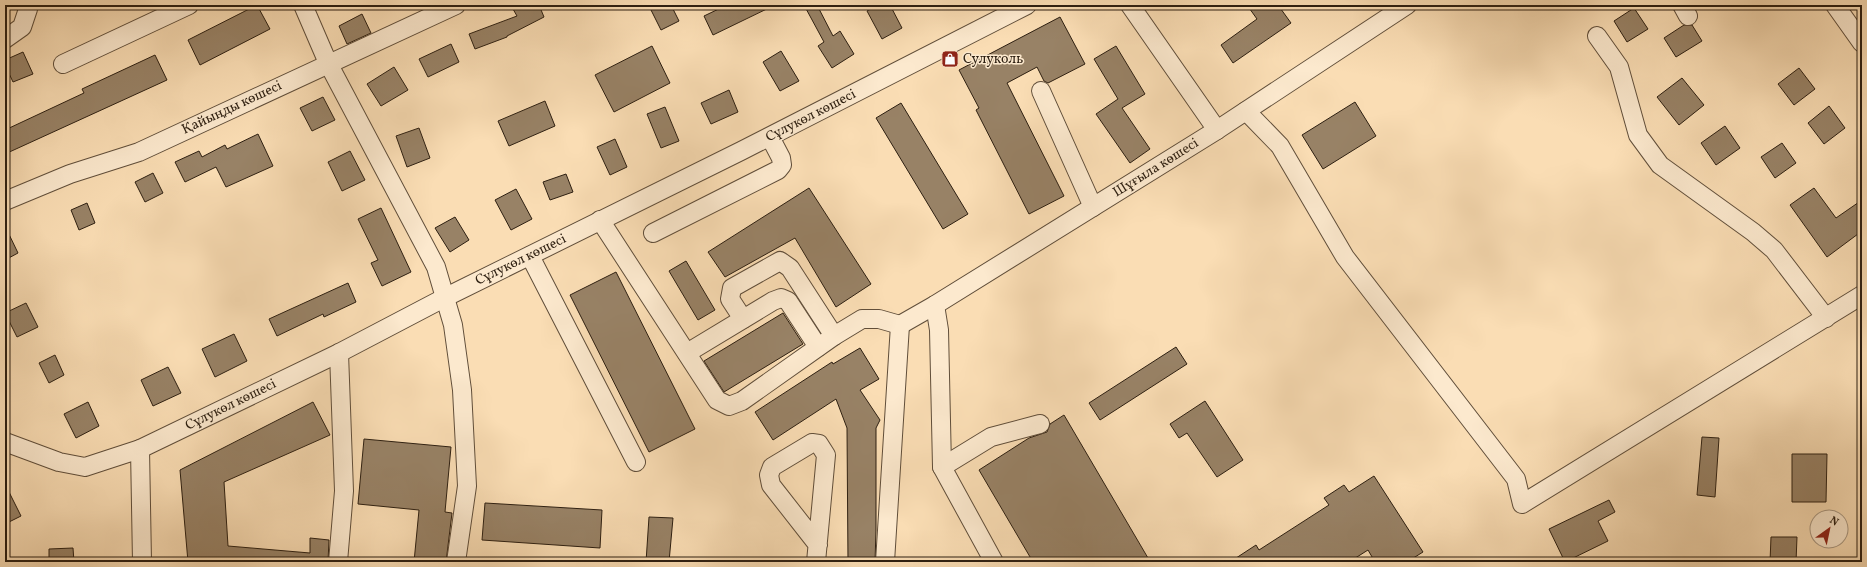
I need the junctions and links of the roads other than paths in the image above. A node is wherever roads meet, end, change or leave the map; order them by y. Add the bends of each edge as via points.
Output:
1 (27, 5) edge
2 (189, 5) edge
3 (303, 5) edge
4 (456, 5) edge
5 (1027, 5) edge
6 (1130, 5) edge
7 (1407, 5) edge
8 (1835, 5) edge
9 (1597, 36) dead end
10 (5, 39) edge
11 (1862, 43) edge
12 (328, 63) junction
13 (63, 64) dead end
14 (1040, 91) dead end
15 (1246, 111) junction
16 (1217, 130) junction
17 (770, 137) junction
18 (5, 200) edge
19 (1093, 207) junction
20 (600, 220) junction
21 (653, 233) dead end
22 (530, 256) junction
23 (1862, 295) edge
24 (444, 298) junction
25 (935, 306) junction
26 (1826, 318) junction
27 (742, 319) junction
28 (900, 325) junction
29 (834, 336) junction
30 (818, 347) junction
31 (339, 353) junction
32 (687, 353) junction
33 (1040, 424) dead end
34 (5, 442) edge
35 (140, 449) junction
36 (636, 462) dead end
37 (942, 468) junction
38 (817, 554) edge
39 (142, 562) edge
40 (338, 562) edge
41 (456, 562) edge
42 (886, 562) edge
43 (994, 562) edge

1 - 10 street via 22,27
2 - 13 street
3 - 12 street
4 - 12 street, Қайыңды көшесі
5 - 17 street, Сұлукөл көшесі
6 - 16 street
7 - 15 street, Шұғыла көшесі
8 - 11 street
9 - 26 street via 1619,67 1638,135 1660,165 1774,250
12 - 18 street, Қайыңды көшесі via 139,152 70,174
12 - 24 street via 436,267
14 - 19 street
15 - 16 street, Шұғыла көшесі
15 - 26 street via 1280,146 1345,257 1516,479 1522,504
16 - 19 street, Шұғыла көшесі
17 - 20 street, Сұлукөл көшесі
17 - 21 street via 781,158 782,165 778,170
19 - 25 street, Шұғыла көшесі
20 - 22 street, Сұлукөл көшесі
20 - 32 street
22 - 24 street, Сұлукөл көшесі
22 - 36 street
23 - 26 street
24 - 31 street, Сұлукөл көшесі
24 - 41 street via 453,325 462,390 467,486
25 - 28 street, Шұғыла көшесі
25 - 37 street via 939,330
27 - 29 street via 730,299 732,288 780,261 790,268
27 - 30 street via 772,300 781,298 788,301
27 - 32 street
28 - 29 street via 879,318 862,319
28 - 42 street
29 - 30 street
30 - 32 street via 742,401 729,406 717,400
31 - 35 street, Сұлукөл көшесі
31 - 40 street via 344,491
33 - 37 street via 991,437
34 - 35 street, Сұлукөл көшесі via 59,462 85,467
35 - 39 street
37 - 43 street
38 - 38 street via 826,455 819,444 812,443 772,467 768,475 771,485

